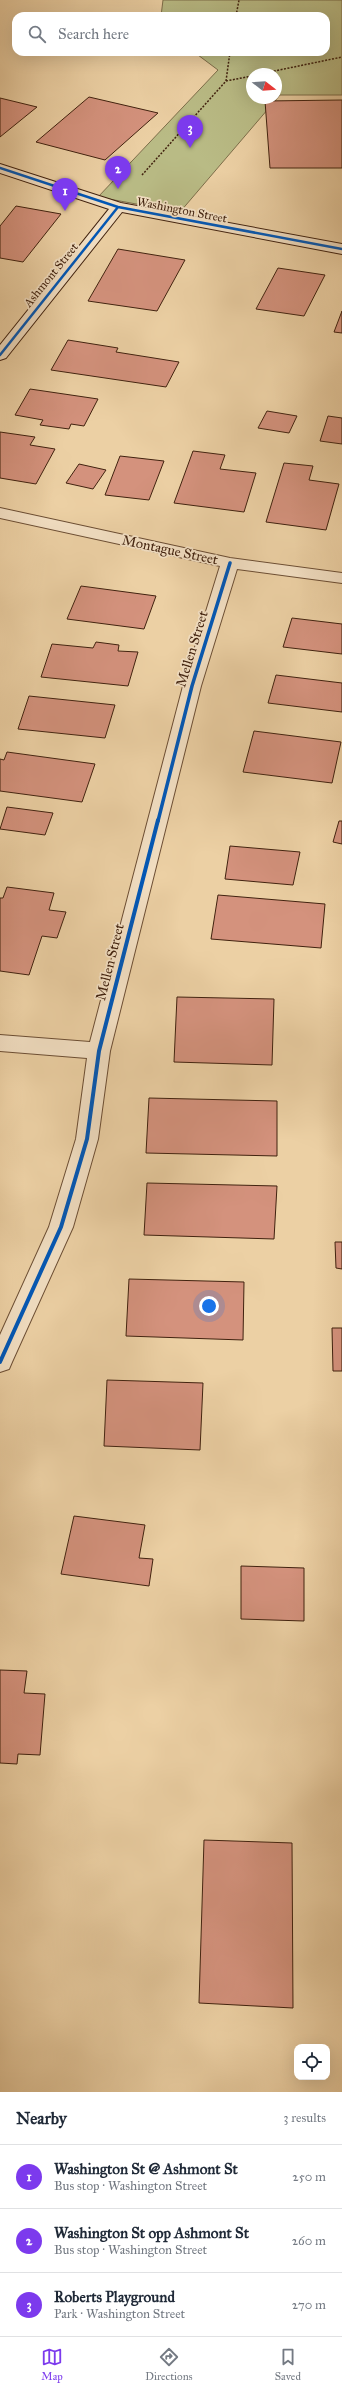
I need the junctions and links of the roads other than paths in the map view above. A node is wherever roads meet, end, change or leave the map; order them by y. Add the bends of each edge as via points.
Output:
1 (0, 168) edge
2 (118, 207) junction
3 (342, 249) edge
4 (0, 355) edge
5 (0, 513) edge
6 (230, 563) junction
7 (342, 578) edge
8 (0, 1043) edge
9 (98, 1051) junction
10 (0, 1362) edge

1 - 2 street, Washington Street
2 - 3 street, Washington Street
2 - 4 street, Ashmont Street
5 - 6 street, Montague Street
6 - 7 street, Montague Street
6 - 9 street, Mellen Street via 192,686
8 - 9 street
9 - 10 street, Mellen Street via 87,1140 61,1227

